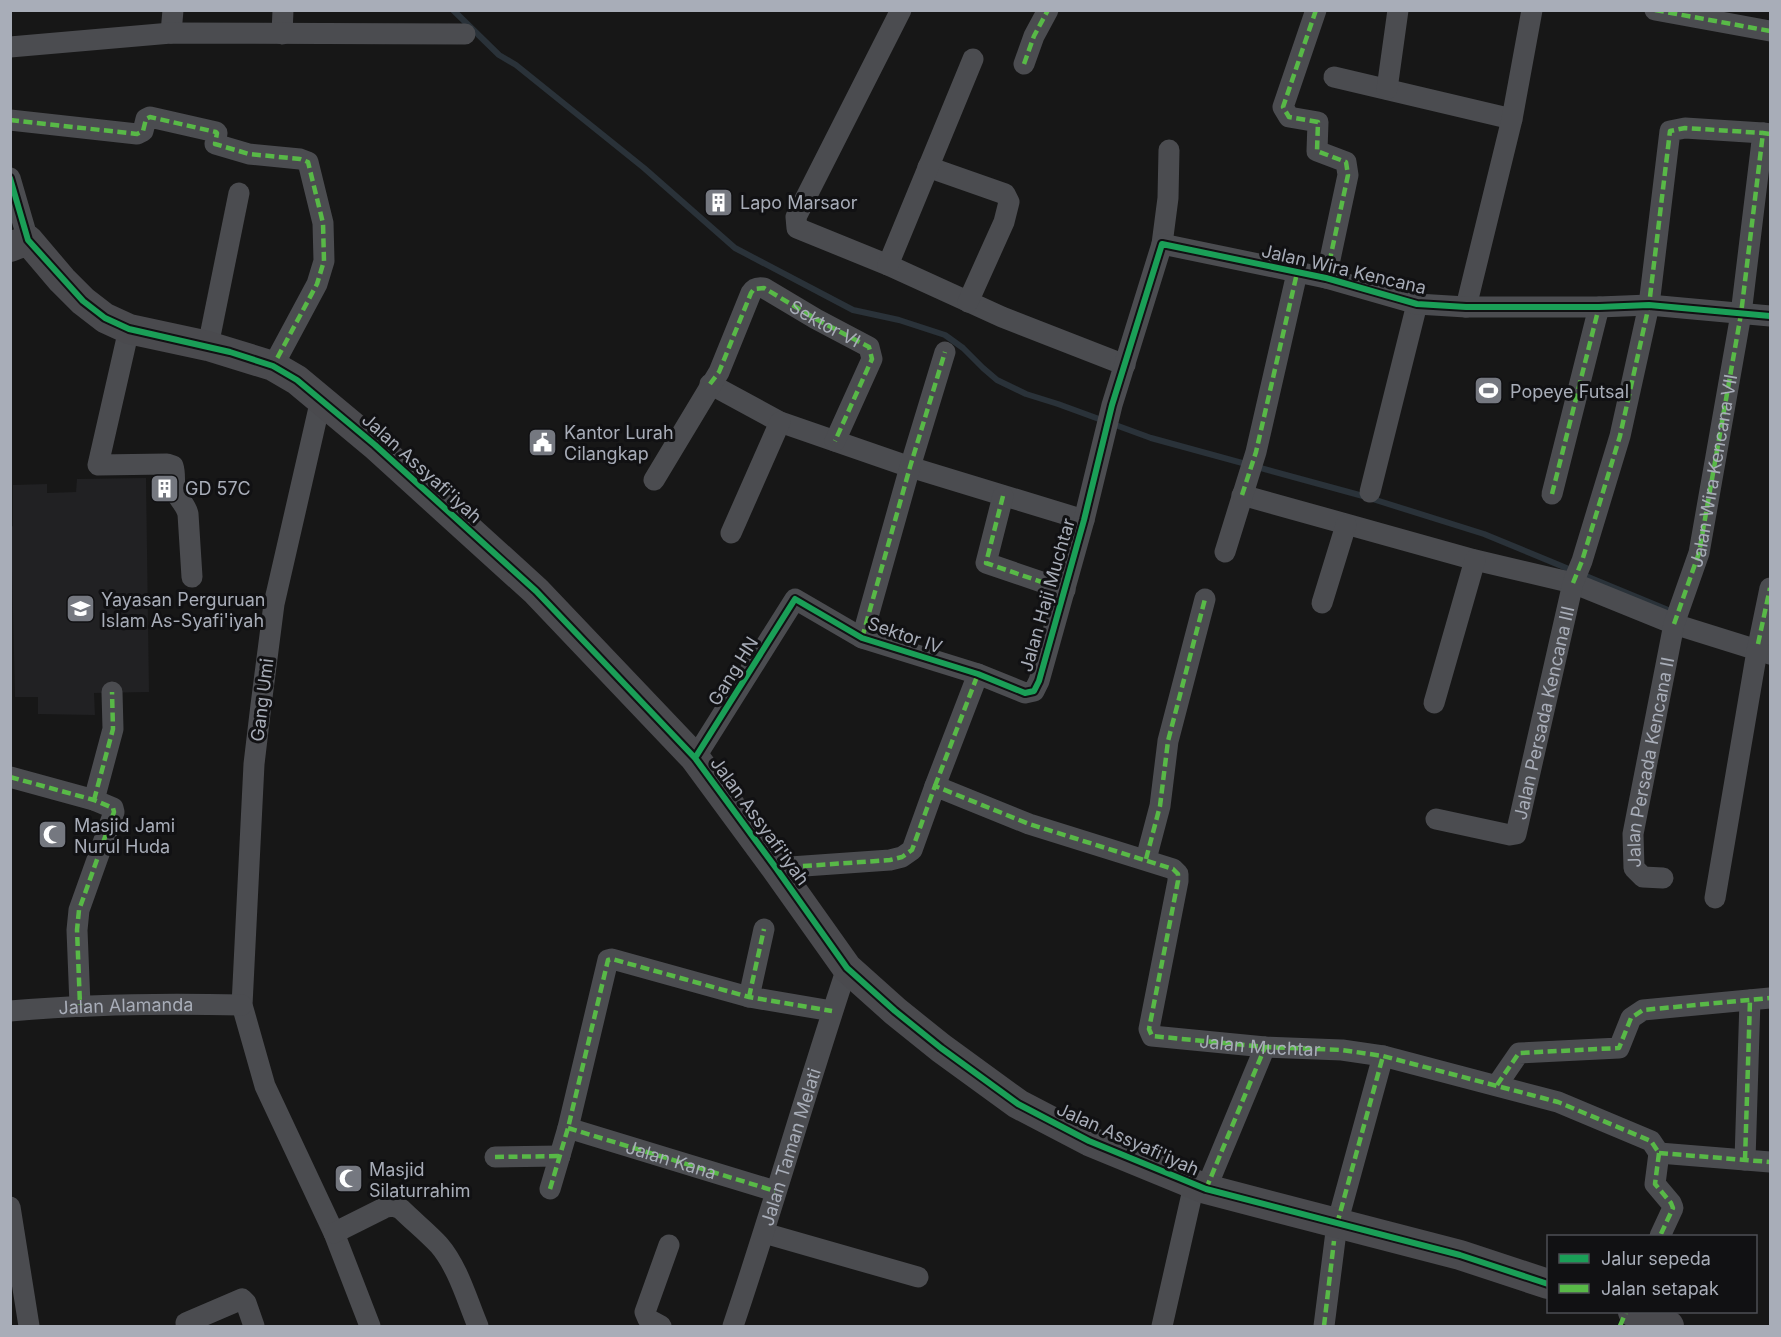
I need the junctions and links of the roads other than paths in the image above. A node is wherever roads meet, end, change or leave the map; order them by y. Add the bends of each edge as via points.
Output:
1 (173, 10) edge
2 (283, 10) edge
3 (901, 10) edge
4 (1048, 10) edge
5 (1316, 10) edge
6 (1398, 10) edge
7 (1532, 10) edge
8 (1655, 10) edge
9 (1770, 31) edge
10 (171, 33) junction
11 (282, 34) junction
12 (465, 34) dead end
13 (10, 47) edge
14 (973, 59) dead end
15 (1024, 64) dead end
16 (1334, 77) dead end
17 (1387, 89) junction
18 (1512, 119) junction
19 (10, 120) edge
20 (1767, 133) edge
21 (1169, 150) dead end
22 (928, 167) junction
23 (10, 178) edge
24 (239, 193) dead end
25 (19, 244) edge
26 (1162, 244) junction
27 (888, 265) junction
28 (1297, 273) junction
29 (1326, 278) junction
30 (968, 302) junction
31 (1417, 304) junction
32 (1649, 305) junction
33 (1466, 307) junction
34 (1599, 307) junction
35 (1741, 314) junction
36 (1770, 316) edge
37 (129, 329) junction
38 (208, 346) junction
39 (945, 352) dead end
40 (1125, 365) junction
41 (273, 366) junction
42 (710, 384) junction
43 (321, 399) junction
44 (780, 422) junction
45 (835, 441) junction
46 (910, 467) junction
47 (654, 480) dead end
48 (1371, 492) dead end
49 (1552, 494) dead end
50 (1242, 495) junction
51 (1003, 496) junction
52 (1084, 520) junction
53 (1346, 525) junction
54 (731, 533) dead end
55 (1225, 552) dead end
56 (1475, 560) junction
57 (1577, 574) junction
58 (192, 577) dead end
59 (1770, 588) edge
60 (1065, 591) junction
61 (795, 599) joint
62 (1205, 599) dead end
63 (1322, 603) dead end
64 (1675, 622) junction
65 (862, 638) junction
66 (1762, 645) edge
67 (978, 674) junction
68 (112, 692) dead end
69 (1434, 703) dead end
70 (695, 758) junction
71 (10, 777) edge
72 (935, 786) junction
73 (94, 800) junction
74 (1436, 819) dead end
75 (1146, 859) junction
76 (776, 868) junction
77 (1663, 878) dead end
78 (1715, 898) dead end
79 (764, 929) dead end
80 (847, 968) junction
81 (749, 997) junction
82 (1760, 999) edge
83 (80, 1005) junction
84 (242, 1005) junction
85 (10, 1011) edge
86 (832, 1011) junction
87 (1265, 1047) junction
88 (1383, 1056) junction
89 (1497, 1085) junction
90 (568, 1128) junction
91 (1659, 1153) junction
92 (560, 1156) junction
93 (495, 1157) dead end
94 (1745, 1160) junction
95 (1770, 1162) edge
96 (1200, 1187) junction
97 (550, 1189) dead end
98 (775, 1191) junction
99 (10, 1207) edge
100 (1337, 1224) junction
101 (334, 1233) junction
102 (764, 1233) junction
103 (1660, 1235) edge
104 (669, 1245) dead end
105 (918, 1277) dead end
106 (1547, 1284) edge
107 (1638, 1313) edge
108 (185, 1325) edge
109 (29, 1326) edge
110 (254, 1326) edge
111 (370, 1326) edge
112 (478, 1326) edge
113 (661, 1326) edge
114 (733, 1326) edge
115 (1162, 1326) edge
116 (1324, 1326) edge
117 (1669, 1326) edge

1 - 10 street
2 - 11 street
3 - 27 street via 795,217 797,228
4 - 15 street
5 - 29 street via 1283,107 1289,117 1318,122 1317,151 1346,162 1348,175
6 - 17 street
7 - 18 street
8 - 9 street
10 - 11 street
10 - 13 street
11 - 12 street
14 - 22 street
16 - 17 street
17 - 18 street
18 - 33 street
19 - 41 street via 137,134 150,117 216,132 215,144 238,151 308,162 323,223 324,261 317,284
20 - 32 street via 1685,128 1670,131
20 - 35 street, Jalan Wira Kencana VII
21 - 26 street
22 - 27 street
22 - 30 street via 1005,194 1009,202
23 - 25 street
24 - 38 street
25 - 37 street, Jalan Assyafi'iyah via 83,301 105,318
26 - 28 street, Jalan Wira Kencana
26 - 40 street
27 - 30 street
28 - 29 street, Jalan Wira Kencana
28 - 50 street
29 - 31 street, Jalan Wira Kencana
30 - 40 street
31 - 33 street, Jalan Wira Kencana
31 - 48 street
32 - 34 street, Jalan Wira Kencana
32 - 35 street, Jalan Wira Kencana
32 - 57 street via 1620,436
33 - 34 street, Jalan Wira Kencana
34 - 49 street
35 - 36 street, Jalan Wira Kencana
35 - 64 street, Jalan Wira Kencana VII via 1699,553
37 - 38 street, Jalan Assyafi'iyah
37 - 58 street via 98,465 173,466 177,495 188,514
38 - 41 street, Jalan Assyafi'iyah
39 - 46 street
40 - 52 street, Jalan Haji Muchtar
41 - 43 street, Jalan Assyafi'iyah
42 - 44 street
42 - 45 street, Sektor VI via 719,372 754,289 764,288 871,351 872,359
42 - 47 street
43 - 70 street, Jalan Assyafi'iyah via 536,591
43 - 84 street, Gang Umi via 274,604 254,764
44 - 45 street
44 - 54 street
45 - 46 street
46 - 51 street
46 - 65 street
50 - 53 street
50 - 55 street
51 - 52 street
51 - 60 street via 986,563
52 - 60 street, Jalan Haji Muchtar
53 - 56 street
53 - 63 street
56 - 57 street
56 - 69 street
57 - 64 street
57 - 74 street, Jalan Persada Kencana III via 1516,834
59 - 66 street
60 - 67 street, Jalan Haji Muchtar via 1034,691 1025,693
61 - 65 street, Sektor IV
61 - 70 street, Gang HN
62 - 75 street via 1168,741 1160,806
64 - 66 street
64 - 77 street, Jalan Persada Kencana II via 1633,834 1634,868 1643,878
65 - 67 street, Sektor IV
66 - 78 street
67 - 72 street
68 - 73 street via 112,729
70 - 76 street, Jalan Assyafi'iyah
71 - 73 street
72 - 75 street, Jalan Muchtar via 1029,824
72 - 76 street via 912,850 902,857
73 - 83 street via 111,806 114,812 79,910 76,930
75 - 87 street, Jalan Muchtar via 1178,874 1149,1029 1152,1035
76 - 80 street, Jalan Assyafi'iyah
79 - 81 street
80 - 86 street, Jalan Taman Melati
80 - 96 street, Jalan Assyafi'iyah via 931,1040 1018,1104 1089,1141
81 - 86 street
81 - 90 street via 608,960
82 - 89 street via 1643,1010 1631,1018 1619,1048 1519,1053
82 - 94 street
83 - 84 street, Jalan Alamanda
83 - 85 street, Jalan Alamanda
84 - 101 street, Gang Umi via 265,1086
86 - 98 street, Jalan Taman Melati
87 - 88 street, Jalan Muchtar
87 - 96 street
88 - 89 street, Jalan Muchtar
88 - 100 street
89 - 91 street, Jalan Muchtar via 1558,1102 1651,1141
90 - 92 street
90 - 98 street, Jalan Kana
91 - 94 street
91 - 103 street via 1655,1184 1673,1208
92 - 93 street
92 - 97 street
94 - 95 street
96 - 100 street, Jalan Assyafi'iyah
96 - 115 street
98 - 102 street, Jalan Taman Melati
99 - 109 street
100 - 106 street, Jalan Assyafi'iyah via 1460,1255
100 - 116 street
101 - 111 street, Gang Umi
101 - 112 street via 386,1207 401,1209 448,1258
102 - 105 street
102 - 114 street, Jalan Taman Melati
104 - 113 street via 646,1308 648,1319
107 - 117 street
108 - 110 street via 242,1299

